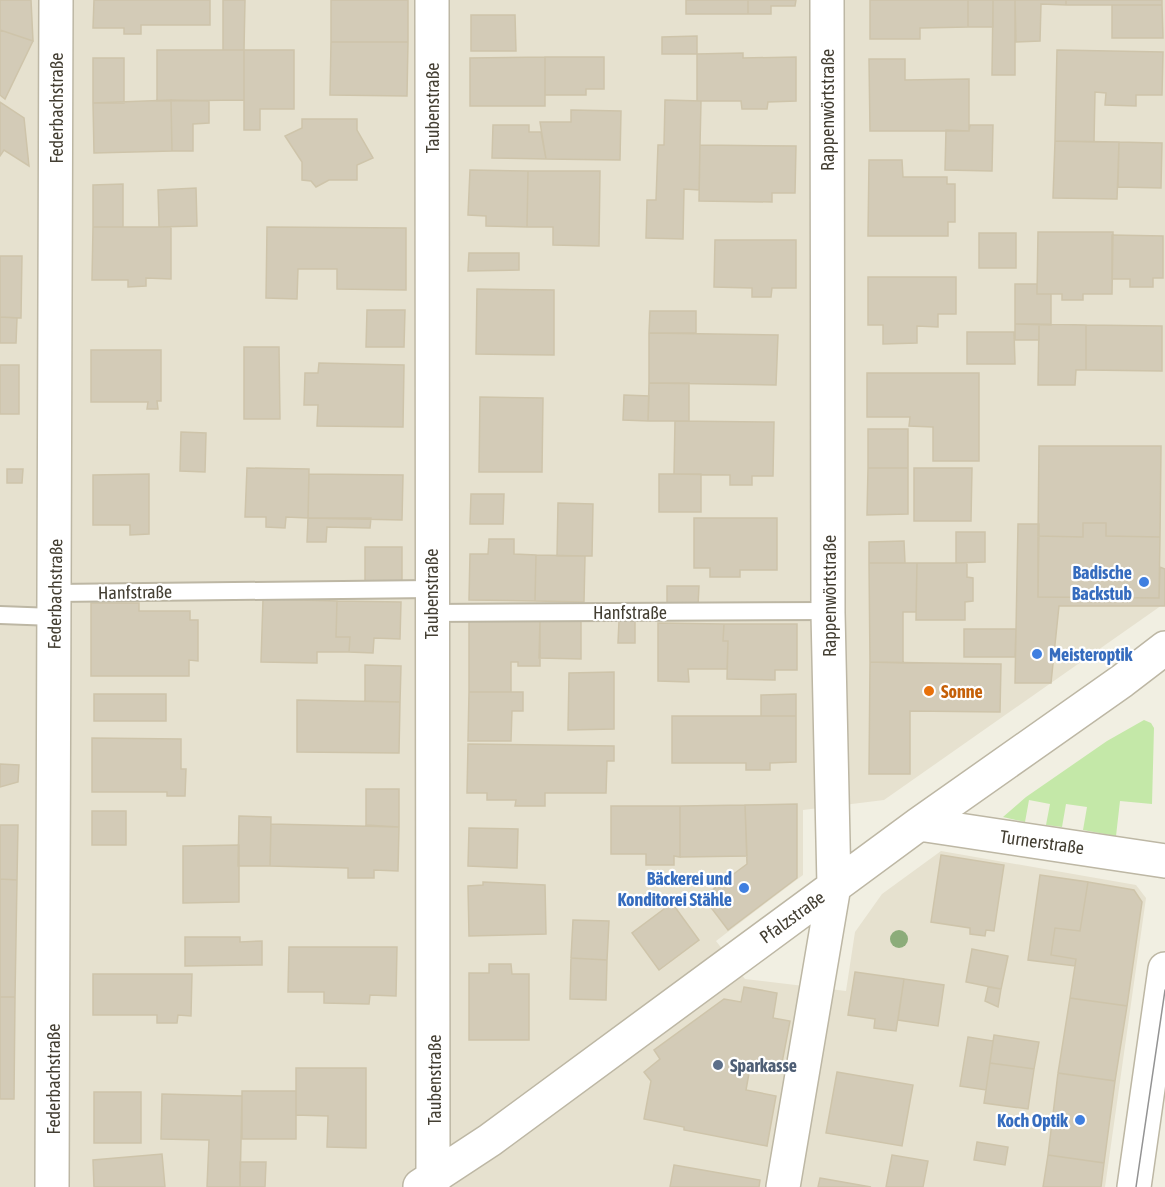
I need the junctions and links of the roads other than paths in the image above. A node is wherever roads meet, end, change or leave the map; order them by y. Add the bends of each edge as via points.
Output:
1 (56, 0) edge
2 (432, 0) edge
3 (827, 0) edge
4 (431, 601) junction
5 (55, 605) junction
6 (828, 611) junction
7 (0, 615) edge
8 (1165, 648) edge
9 (919, 824) junction
10 (1165, 861) edge
11 (834, 886) junction
12 (1165, 969) edge
13 (429, 1184) edge
14 (52, 1187) edge
15 (783, 1187) edge
16 (1134, 1187) edge

1 - 5 street, Federbachstraße
2 - 4 street, Taubenstraße
3 - 6 street, Rappenwörtstraße
4 - 5 lane, Hanfstraße
4 - 6 lane, Hanfstraße
4 - 13 street, Taubenstraße
5 - 7 lane, Hanfstraße
5 - 14 street, Federbachstraße
6 - 11 street, Rappenwörtstraße
8 - 9 street, Pfalzstraße
9 - 10 street, Turnerstraße
9 - 11 street, Pfalzstraße
11 - 13 street, Pfalzstraße
11 - 15 street, Rappenwörtstraße
12 - 16 street

